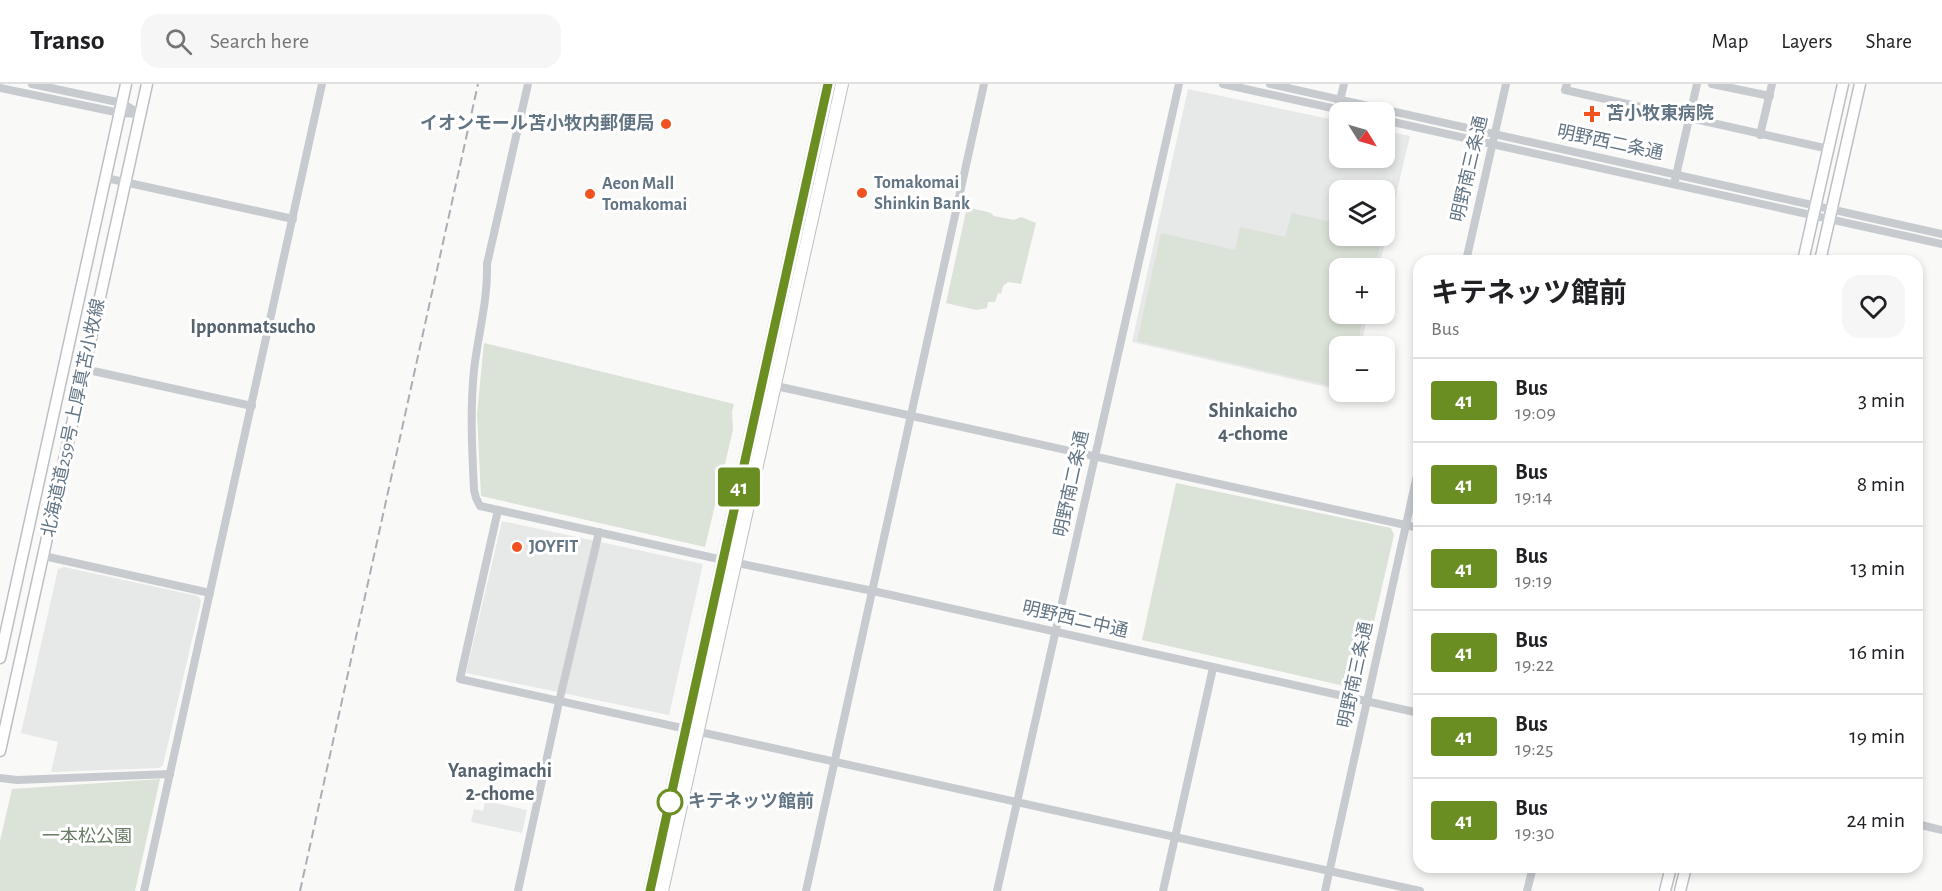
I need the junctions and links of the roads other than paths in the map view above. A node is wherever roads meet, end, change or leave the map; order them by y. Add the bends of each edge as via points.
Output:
1 (32, 84) edge
2 (126, 84) edge
3 (147, 84) edge
4 (322, 84) edge
5 (528, 84) edge
6 (828, 84) edge
7 (842, 84) edge
8 (984, 84) edge
9 (1179, 84) edge
10 (1223, 84) edge
11 (1270, 84) edge
12 (1344, 84) edge
13 (1506, 84) edge
14 (1567, 84) edge
15 (1697, 84) edge
16 (1712, 84) edge
17 (1772, 84) edge
18 (1844, 84) edge
19 (1860, 84) edge
20 (0, 88) edge
21 (1770, 96) junction
22 (1340, 99) junction
23 (1339, 102) edge
24 (121, 108) junction
25 (1329, 108) edge
26 (140, 114) junction
27 (1689, 118) junction
28 (1395, 122) edge
29 (1760, 135) junction
30 (1493, 140) junction
31 (1829, 149) junction
32 (1676, 175) junction
33 (106, 178) junction
34 (125, 182) junction
35 (1674, 186) junction
36 (1814, 211) junction
37 (1830, 214) junction
38 (292, 219) junction
39 (1942, 234) edge
40 (1942, 244) edge
41 (1467, 255) edge
42 (1804, 255) edge
43 (1821, 255) edge
44 (84, 369) junction
45 (763, 382) junction
46 (776, 386) junction
47 (252, 406) junction
48 (911, 415) junction
49 (1095, 456) junction
50 (1413, 493) edge
51 (498, 510) junction
52 (1406, 525) junction
53 (1413, 527) edge
54 (599, 532) junction
55 (44, 556) junction
56 (729, 561) junction
57 (873, 591) junction
58 (210, 593) junction
59 (1057, 633) junction
60 (0, 658) edge
61 (1213, 668) junction
62 (559, 702) junction
63 (1367, 702) junction
64 (1413, 712) edge
65 (692, 731) junction
66 (0, 751) edge
67 (835, 762) junction
68 (170, 774) junction
69 (0, 778) edge
70 (1017, 803) junction
71 (1923, 825) edge
72 (1942, 830) edge
73 (1175, 837) junction
74 (1329, 871) junction
75 (1532, 873) edge
76 (1670, 873) edge
77 (1684, 873) edge
78 (144, 891) edge
79 (518, 891) edge
80 (650, 891) edge
81 (662, 891) edge
82 (806, 891) edge
83 (998, 891) edge
84 (1163, 891) edge
85 (1325, 891) edge
86 (1420, 891) edge
87 (1527, 891) edge
88 (1665, 891) edge
89 (1680, 891) edge

1 - 24 street
2 - 24 main road, 北海道道259号 上厚真苫小牧線
3 - 26 main road, 北海道道259号 上厚真苫小牧線
4 - 38 street
5 - 51 street via 488,264 488,290 474,369 474,490 480,506
6 - 45 highway
7 - 46 highway
8 - 48 street
9 - 49 street, 明野南二条通
10 - 25 street
11 - 22 street, 明野西二条通
12 - 22 street
13 - 30 street, 明野南三条通
14 - 27 street via 1565,90
15 - 27 street
16 - 21 street
17 - 21 street
18 - 31 main road
19 - 37 main road
20 - 24 street
21 - 29 street
22 - 23 street
22 - 30 street, 明野西二条通
24 - 26 street
24 - 33 main road, 北海道道259号 上厚真苫小牧線
26 - 34 main road, 北海道道259号 上厚真苫小牧線
27 - 29 street
27 - 32 street
28 - 30 street, 明野西二条通
29 - 31 street
30 - 32 street, 明野西二条通
30 - 35 street, 明野西二条通
30 - 41 street, 明野南三条通
31 - 36 main road
32 - 35 street
32 - 36 street, 明野西二条通
33 - 34 street
33 - 60 main road, 北海道道259号 上厚真苫小牧線
34 - 38 street
34 - 44 main road, 北海道道259号 上厚真苫小牧線
35 - 36 street, 明野西二条通
36 - 37 street, 明野西二条通
36 - 42 main road
37 - 39 street, 明野西二条通
37 - 40 street, 明野西二条通
37 - 43 main road
38 - 47 street
44 - 47 street
44 - 55 main road, 北海道道259号 上厚真苫小牧線
45 - 46 street
45 - 56 highway
46 - 48 street
46 - 56 highway
47 - 58 street
48 - 49 street
48 - 57 street
49 - 52 street
49 - 59 street, 明野南二条通
50 - 52 street, 明野南三条通
51 - 54 street, 明野西二中通
51 - 62 street via 460,679
52 - 53 street
52 - 63 street, 明野南三条通
54 - 56 street, 明野西二中通
54 - 62 street
55 - 58 street
55 - 66 main road, 北海道道259号 上厚真苫小牧線
56 - 57 street, 明野西二中通
56 - 65 highway
57 - 59 street, 明野西二中通
57 - 67 street
58 - 68 street
59 - 61 street, 明野西二中通
59 - 70 street, 明野南二条通
61 - 63 street, 明野西二中通
61 - 73 street
62 - 65 street
62 - 79 street
63 - 64 street, 明野西二中通
63 - 74 street, 明野南三条通
65 - 67 street
65 - 80 highway
65 - 81 highway
67 - 70 street
67 - 82 street
68 - 69 street
68 - 78 street
70 - 73 street
70 - 83 street, 明野南二条通
71 - 72 street
73 - 74 street
73 - 84 street
74 - 85 street, 明野南三条通
74 - 86 street
75 - 87 street
76 - 88 main road
77 - 89 main road

